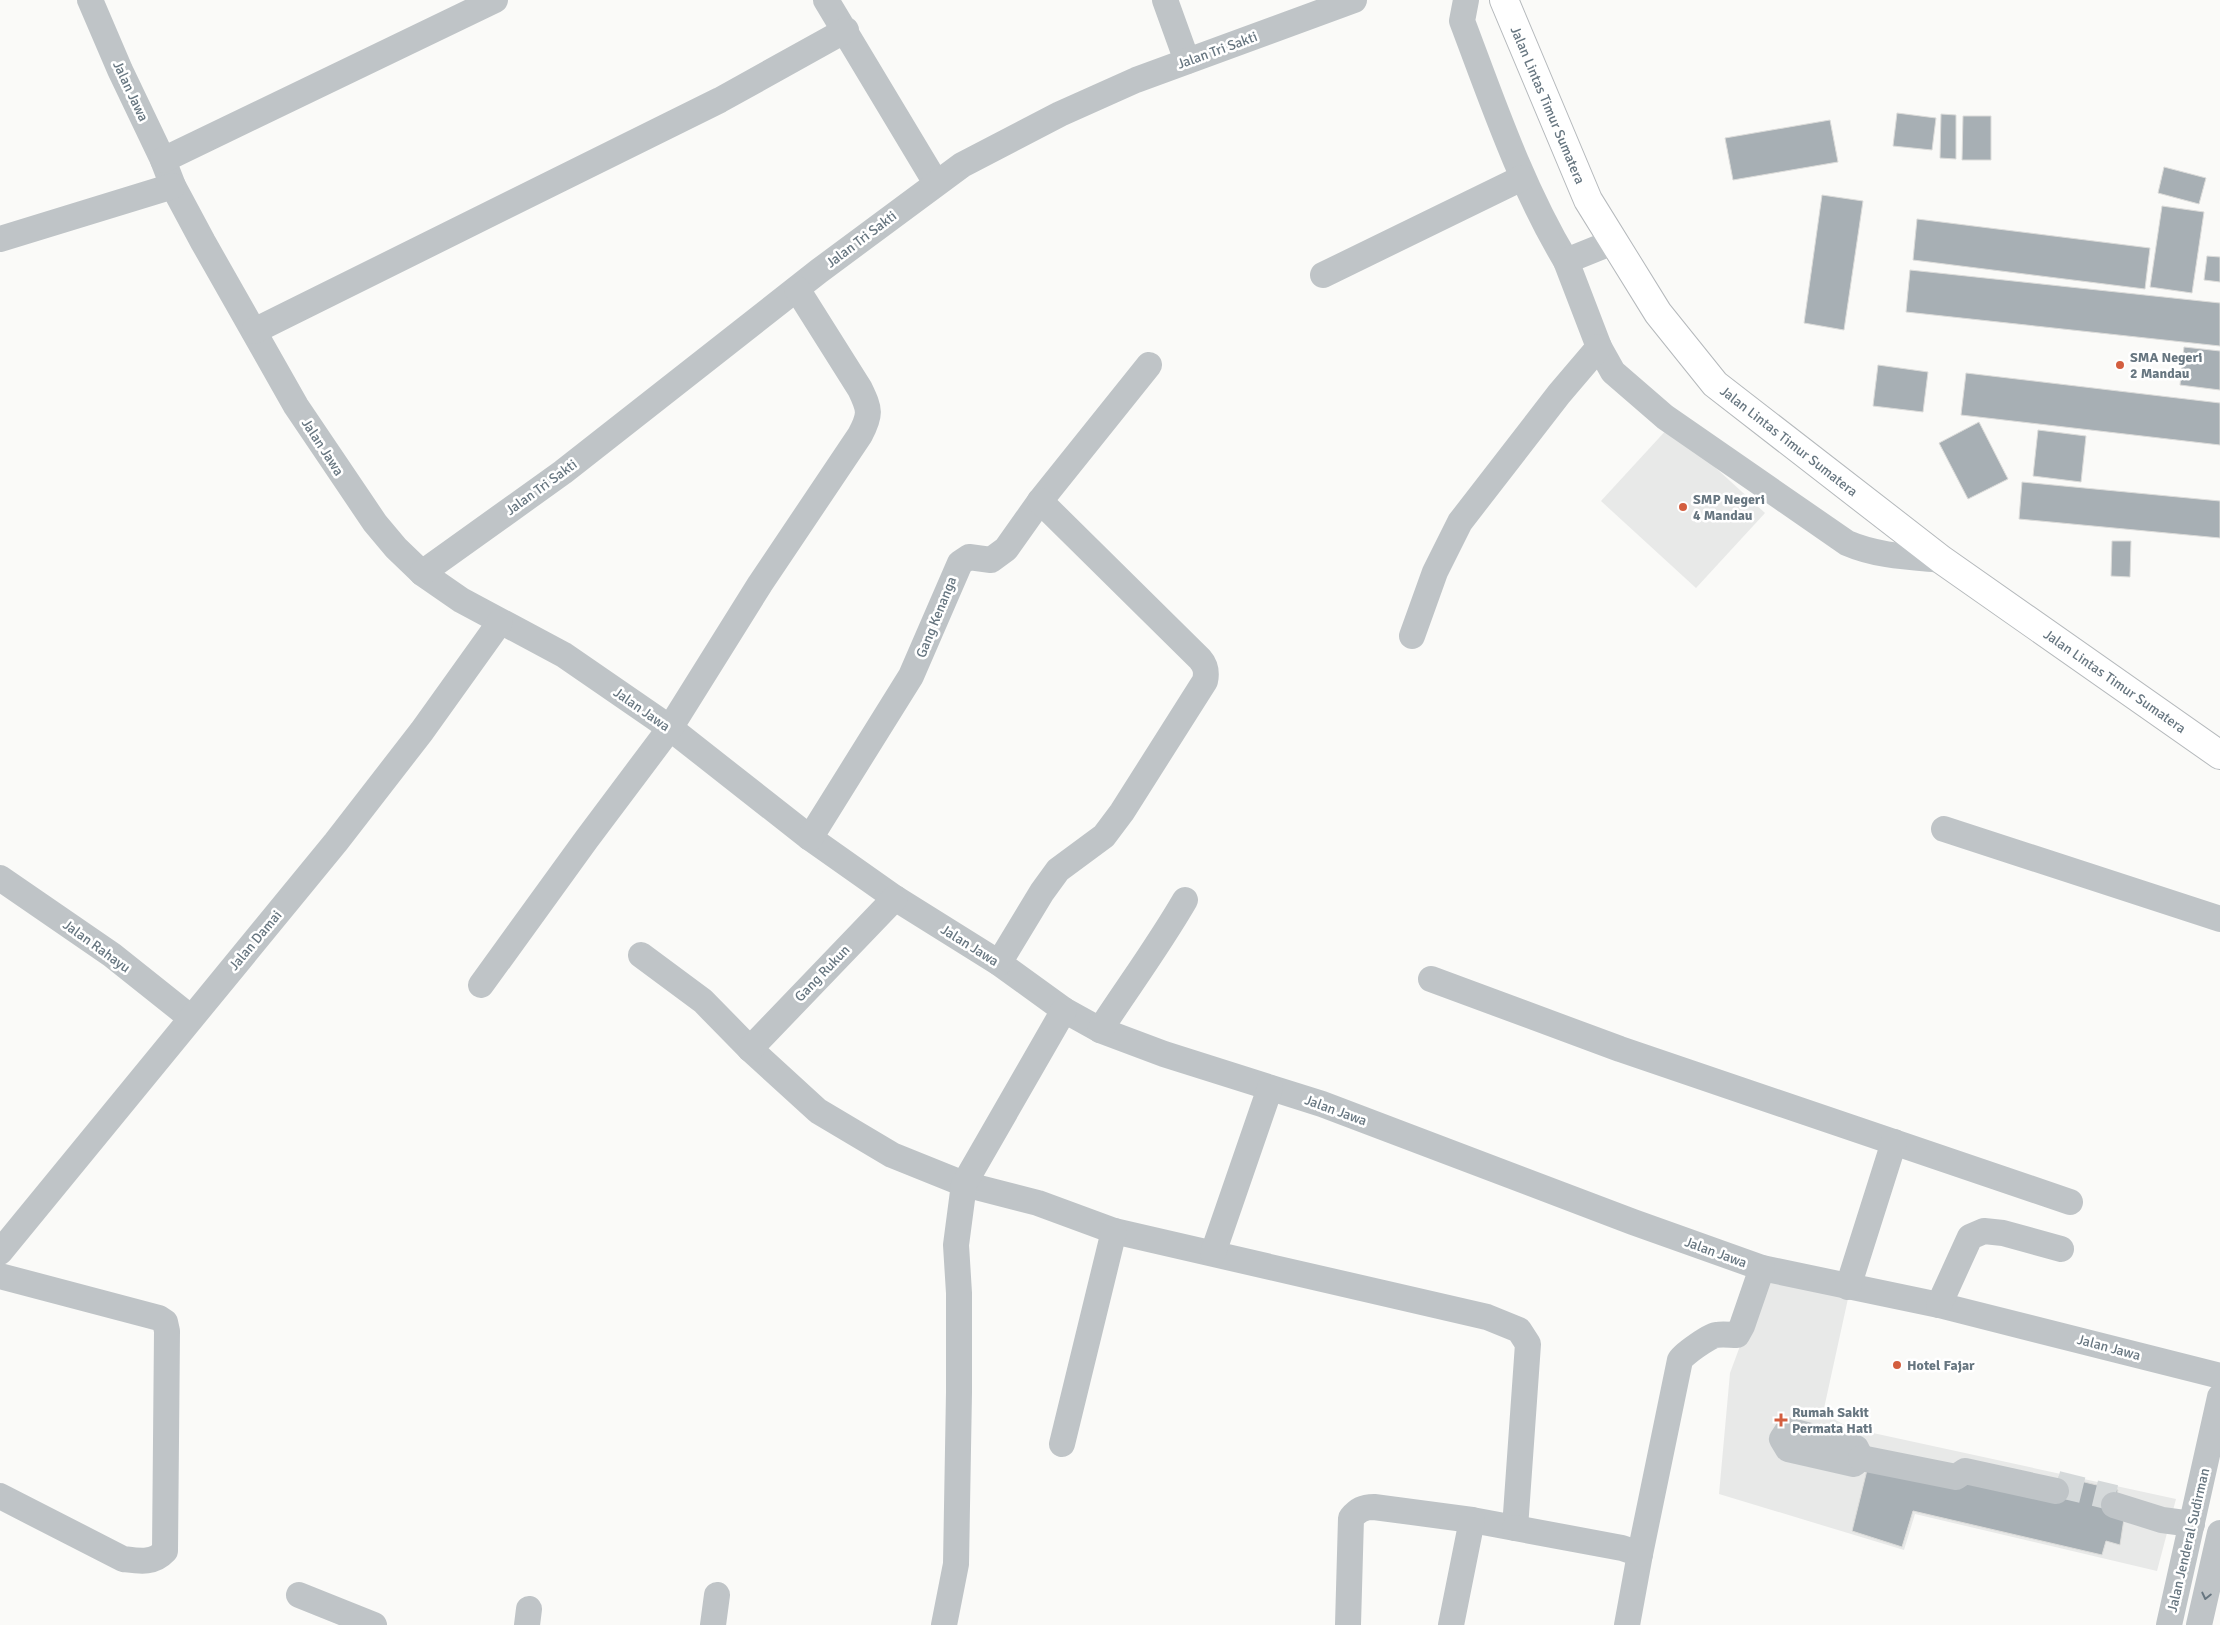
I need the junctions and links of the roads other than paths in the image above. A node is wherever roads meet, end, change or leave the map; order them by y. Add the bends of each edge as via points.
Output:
1 (90, 0) edge
2 (495, 0) edge
3 (826, 0) edge
4 (1165, 0) edge
5 (1354, 0) edge
6 (1466, 0) edge
7 (1504, 0) edge
8 (846, 30) junction
9 (1187, 61) junction
10 (163, 160) junction
11 (1522, 178) junction
12 (936, 183) junction
13 (173, 186) junction
14 (0, 239) edge
15 (1613, 242) junction
16 (1566, 261) junction
17 (1323, 275) dead end
18 (797, 289) junction
19 (254, 331) junction
20 (1599, 347) junction
21 (1149, 365) dead end
22 (1040, 502) junction
23 (1942, 560) junction
24 (422, 572) junction
25 (500, 622) junction
26 (1412, 636) dead end
27 (670, 728) junction
28 (2220, 755) edge
29 (1944, 829) dead end
30 (810, 838) junction
31 (0, 878) edge
32 (895, 898) junction
33 (1185, 900) dead end
34 (2220, 919) edge
35 (641, 955) dead end
36 (999, 963) junction
37 (1431, 979) dead end
38 (481, 985) dead end
39 (1064, 1010) junction
40 (190, 1018) junction
41 (1100, 1030) junction
42 (750, 1049) junction
43 (1270, 1088) junction
44 (1894, 1142) junction
45 (964, 1184) junction
46 (2070, 1202) dead end
47 (1114, 1231) junction
48 (2061, 1248) dead end
49 (0, 1252) edge
50 (1213, 1253) junction
51 (1762, 1268) junction
52 (0, 1276) edge
53 (1848, 1287) junction
54 (1939, 1305) junction
55 (2220, 1376) edge
56 (2220, 1397) edge
57 (1062, 1444) dead end
58 (1861, 1458) dead end
59 (2048, 1487) tunnel mouth
60 (0, 1496) edge
61 (2114, 1502) tunnel mouth
62 (1472, 1520) junction
63 (2184, 1522) junction
64 (1515, 1528) junction
65 (2220, 1533) edge
66 (1640, 1554) junction
67 (299, 1595) dead end
68 (717, 1595) dead end
69 (374, 1625) edge
70 (713, 1625) edge
71 (944, 1625) edge
72 (1348, 1625) edge
73 (1451, 1625) edge
74 (1627, 1625) edge
75 (2169, 1625) edge
76 (2199, 1625) edge

1 - 10 street, Jalan Jawa
2 - 10 street
3 - 8 street
4 - 9 street
5 - 9 street, Jalan Tri Sakti
6 - 11 street via 1462,21
7 - 15 highway, Jalan Lintas Timur Sumatera via 1588,200
8 - 12 street
8 - 19 street via 720,100
9 - 12 street, Jalan Tri Sakti via 1060,114 962,164
10 - 13 street, Jalan Jawa
11 - 16 street
11 - 17 street
12 - 18 street, Jalan Tri Sakti
13 - 14 street
13 - 19 street, Jalan Jawa
15 - 16 street
15 - 23 highway, Jalan Lintas Timur Sumatera via 1658,313 1715,384
16 - 20 street
18 - 24 street, Jalan Tri Sakti via 563,472
18 - 27 street via 860,389 868,406 869,418
19 - 24 street, Jalan Jawa via 296,406 366,510 396,548
20 - 23 street via 1613,372 1665,416 1847,542 1882,554
20 - 26 street via 1460,522 1435,572
21 - 22 street, Gang Kenanga
22 - 30 street, Gang Kenanga via 999,556 991,560 969,557 960,563 911,676
22 - 36 street via 1200,659 1206,672 1205,681 1122,812 1104,836 1058,870
23 - 28 highway, Jalan Lintas Timur Sumatera
24 - 25 street, Jalan Jawa via 461,600
25 - 27 street, Jalan Jawa via 564,656
25 - 40 street, Jalan Damai via 422,731 336,842
27 - 30 street, Jalan Jawa
27 - 38 street
29 - 34 street
30 - 32 street, Jalan Jawa
31 - 40 street, Jalan Rahayu via 112,955
32 - 36 street, Jalan Jawa
32 - 42 street, Gang Rukun
33 - 41 street
35 - 42 street via 703,1002
36 - 39 street, Jalan Jawa
37 - 44 street via 1620,1049
39 - 41 street, Jalan Jawa
39 - 45 street
40 - 49 street, Jalan Damai
41 - 43 street, Jalan Jawa
42 - 45 street via 818,1110 892,1155
43 - 50 street
43 - 51 street, Jalan Jawa via 1322,1104
44 - 46 street
44 - 53 street
45 - 47 street via 1038,1203
45 - 71 street via 956,1245 959,1293 956,1564
47 - 50 street
47 - 57 street
48 - 54 street via 2003,1232 1984,1231 1970,1237
50 - 64 street via 1487,1317 1519,1330 1528,1344
51 - 53 street, Jalan Jawa
51 - 66 street via 1737,1335 1714,1335 1682,1355
52 - 60 street via 165,1322 165,1550 151,1560 123,1559
53 - 54 street, Jalan Jawa
54 - 55 street, Jalan Jawa
56 - 63 street, Jalan Jenderal Sudirman
58 - 59 street via 1956,1477 1965,1471
61 - 63 street via 2162,1520
62 - 64 street
62 - 72 street via 1374,1507 1357,1511 1351,1518
62 - 73 street
63 - 75 street, Jalan Jenderal Sudirman
64 - 66 street
65 -> 76 street
66 - 74 street
67 - 69 street
68 - 70 street

